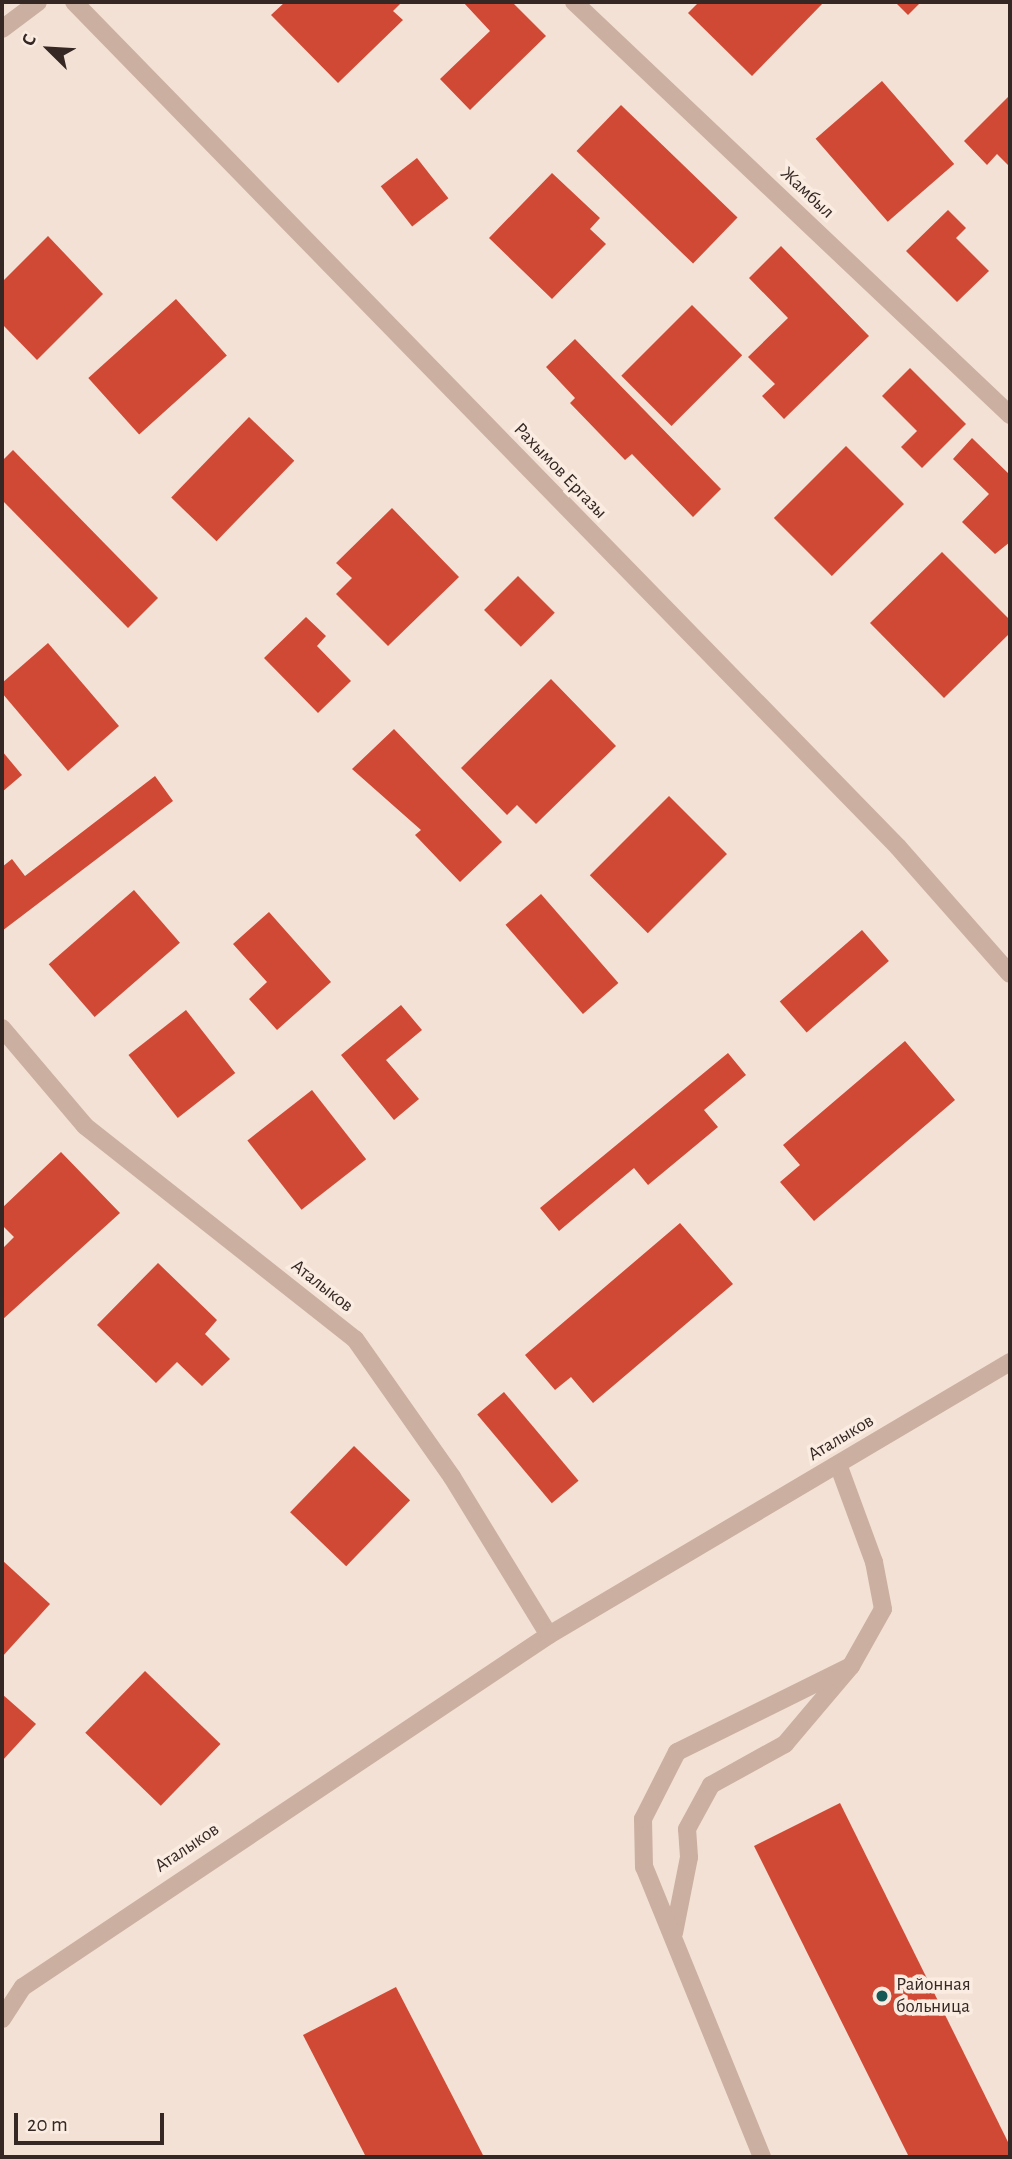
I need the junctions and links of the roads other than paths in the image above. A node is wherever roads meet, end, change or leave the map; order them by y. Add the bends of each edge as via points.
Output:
1 (38, 2) edge
2 (99, 2) edge
3 (574, 2) edge
4 (80, 8) edge
5 (2, 29) edge
6 (1010, 415) edge
7 (1010, 974) edge
8 (2, 1028) edge
9 (1010, 1362) edge
10 (838, 1464) junction
11 (549, 1635) junction
12 (851, 1666) junction
13 (674, 1933) junction
14 (2, 2019) edge
15 (762, 2157) edge

1 - 5 street
2 - 4 street
3 - 6 street, Жамбыл
4 - 7 street, Рахымов Ергазы via 898,847
8 - 11 street, Аталыков via 85,1126 355,1339 452,1476
9 - 10 street, Аталыков
10 - 11 street, Аталыков
10 - 12 street via 874,1562 883,1609
11 - 14 street, Аталыков via 23,1987
12 - 13 street via 786,1744 710,1785 687,1829 689,1857
12 - 13 street via 677,1752 643,1819 644,1867
13 - 15 street

